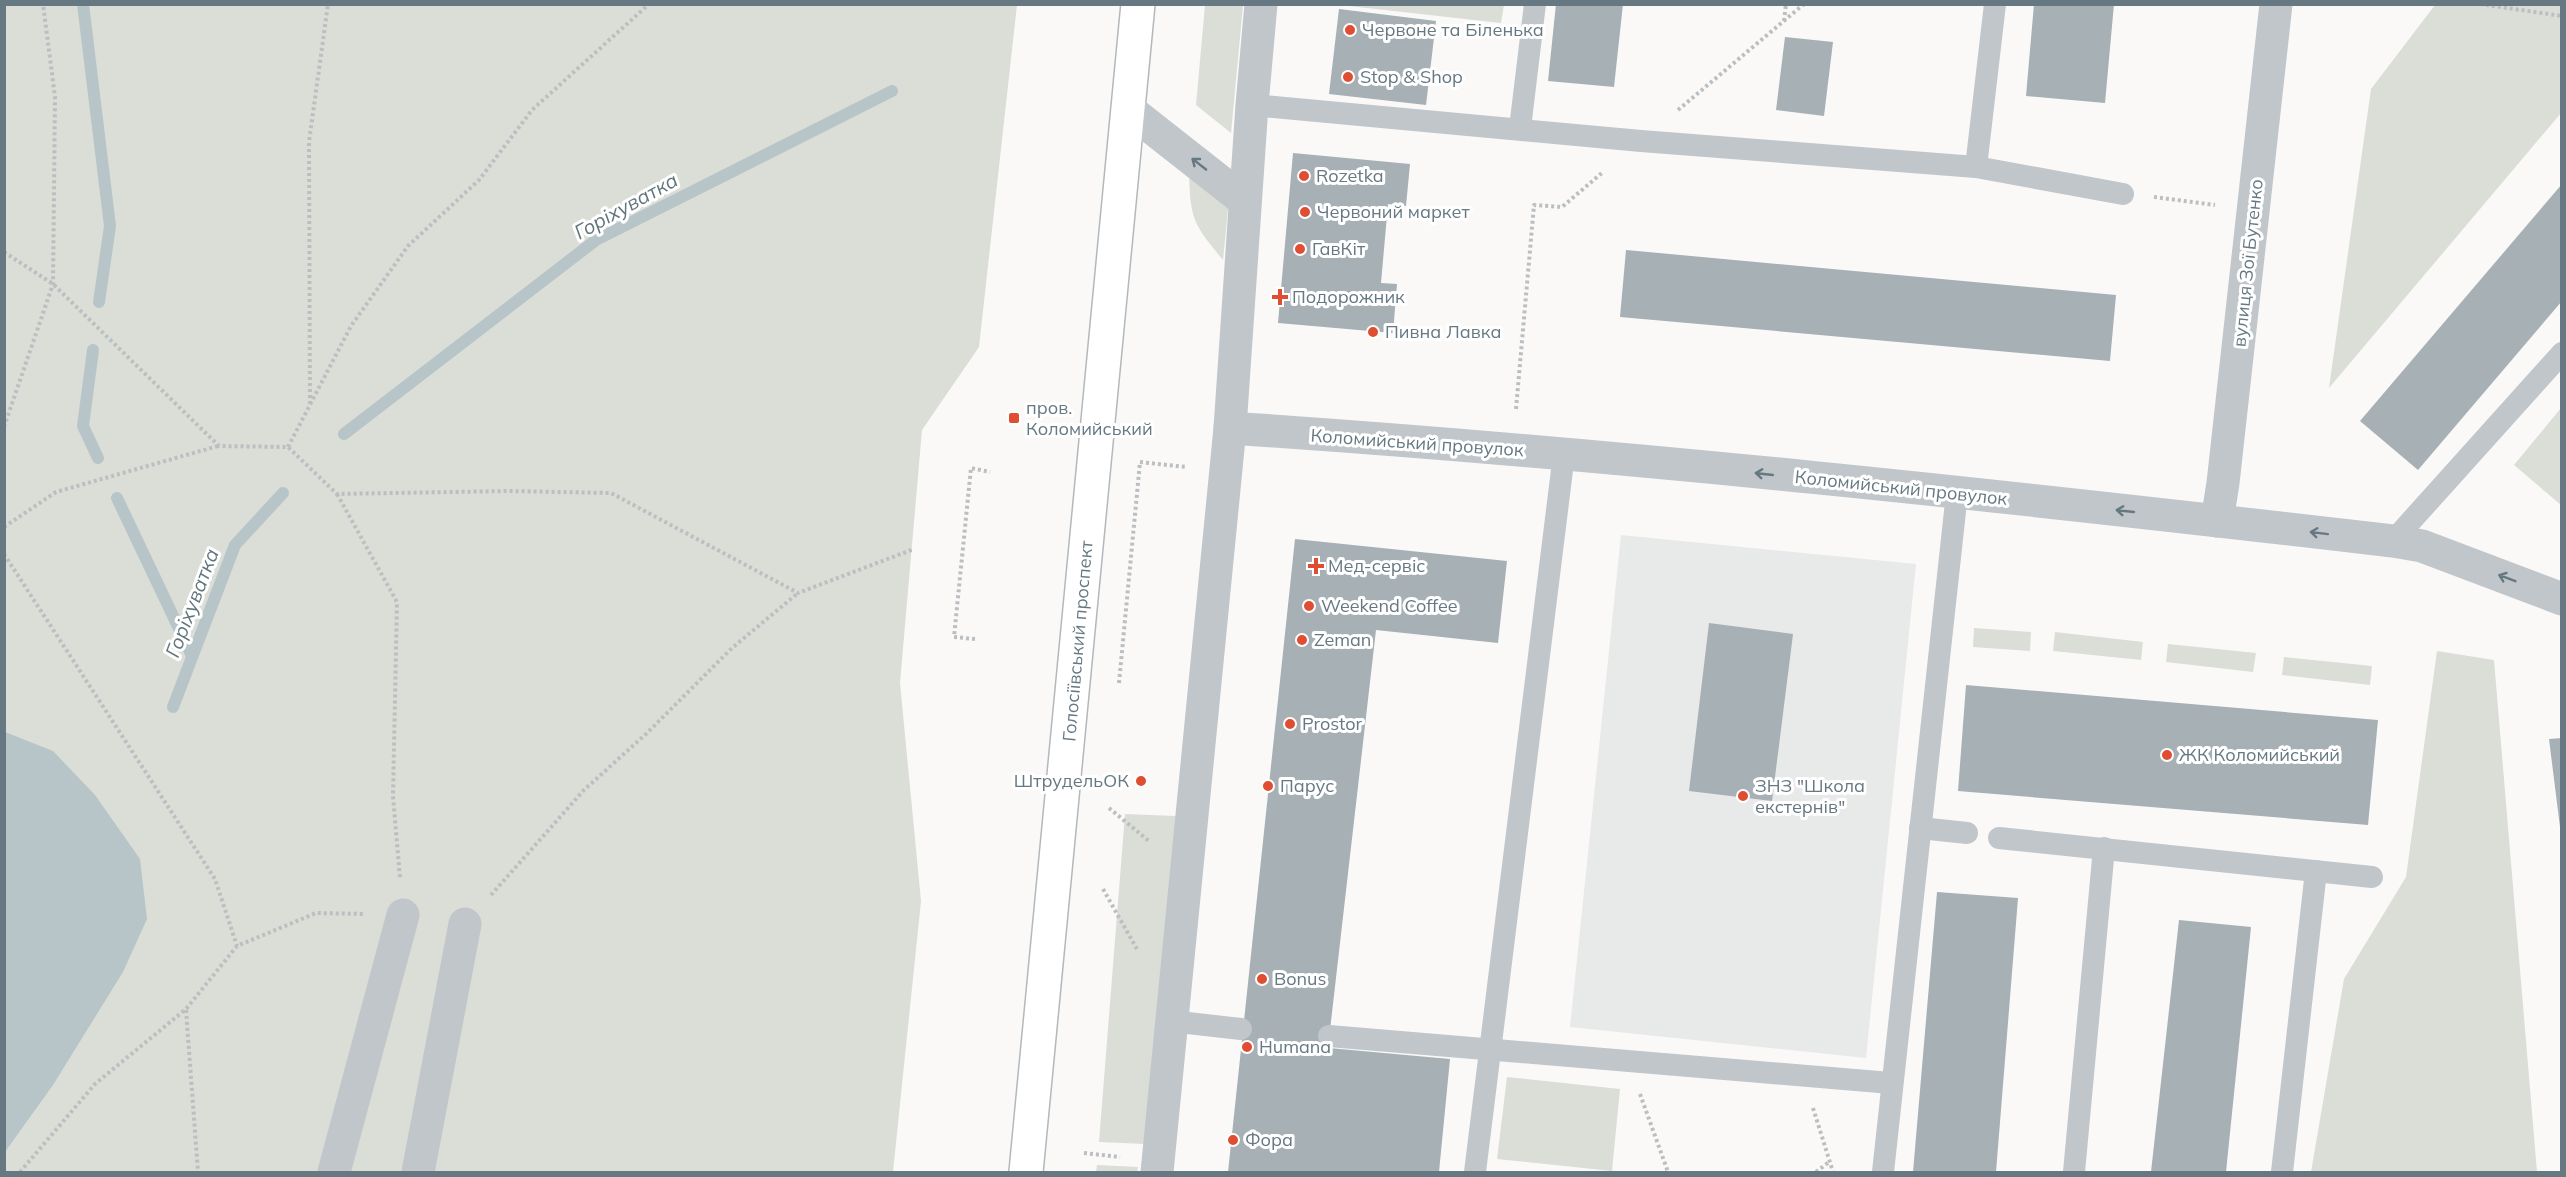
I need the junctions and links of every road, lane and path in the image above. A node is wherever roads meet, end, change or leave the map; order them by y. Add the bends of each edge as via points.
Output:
1 (44, 4) edge
2 (327, 4) edge
3 (650, 4) edge
4 (1138, 4) edge
5 (1262, 4) edge
6 (1535, 4) edge
7 (1786, 4) edge
8 (1804, 4) edge
9 (1995, 4) edge
10 (2276, 4) edge
11 (2480, 4) edge
12 (2562, 16) edge
13 (1784, 21) junction
14 (1252, 105) junction
15 (1128, 109) junction
16 (1520, 128) junction
17 (1641, 141) junction
18 (1976, 167) junction
19 (2123, 194) joint
20 (1245, 201) junction
21 (2220, 205) dead end
22 (4, 252) edge
23 (53, 284) junction
24 (2562, 353) edge
25 (310, 405) junction
26 (1516, 409) dead end
27 (4, 427) edge
28 (1230, 429) junction
29 (219, 446) junction
30 (288, 447) junction
31 (1564, 454) junction
32 (1185, 466) dead end
33 (990, 472) dead end
34 (1958, 493) junction
35 (337, 494) junction
36 (2217, 520) junction
37 (4, 527) edge
38 (2393, 541) junction
39 (915, 549) dead end
40 (4, 554) edge
41 (798, 593) junction
42 (2562, 599) edge
43 (975, 639) dead end
44 (1119, 683) dead end
45 (1109, 808) dead end
46 (1920, 828) junction
47 (1967, 833) dead end
48 (2000, 838) dead end
49 (2104, 848) junction
50 (2316, 871) junction
51 (1186, 872) junction
52 (2372, 877) dead end
53 (403, 915) junction
54 (465, 924) joint
55 (237, 946) junction
56 (186, 1009) junction
57 (1170, 1021) junction
58 (1241, 1029) dead end
59 (1329, 1036) dead end
60 (1491, 1049) junction
61 (1628, 1060) junction
62 (1804, 1076) junction
63 (1891, 1083) junction
64 (1829, 1162) junction
65 (20, 1173) edge
66 (198, 1173) edge
67 (334, 1173) edge
68 (418, 1173) edge
69 (1026, 1173) edge
70 (1157, 1173) edge
71 (1475, 1173) edge
72 (1668, 1173) edge
73 (1816, 1173) edge
74 (1833, 1173) edge
75 (1883, 1173) edge
76 (2074, 1173) edge
77 (2282, 1173) edge

1 - 23 path via 55,97
2 - 25 path via 309,142
3 - 25 path via 532,110 478,180 408,246 351,326
4 - 15 highway, Голосіївський проспект
5 - 14 street
6 - 16 lane
7 - 13 path
8 - 13 path
9 - 18 lane
10 - 36 street, вулиця Зої Бутенко
11 - 12 path
13 - 17 path
14 - 16 lane
14 - 20 street
20 -> 15 street
15 - 69 highway, Голосіївський проспект
16 - 17 lane
17 - 18 lane
17 - 26 path via 1562,207 1534,205
18 - 19 lane
19 - 21 path
20 - 28 street
22 - 23 path
23 - 27 path
23 - 29 path
24 - 38 lane
25 - 30 path
28 - 31 street, Коломийський провулок
28 - 51 street
29 - 30 path
29 - 37 path via 56,492
30 - 35 path
34 -> 31 street, Коломийський провулок
31 - 60 lane
32 - 44 path via 1140,462
33 - 43 path via 971,468 954,638
36 -> 34 street, Коломийський провулок
34 - 46 lane
35 - 41 path via 611,493
35 - 53 path via 397,603 393,796
38 -> 36 street, Коломийський провулок
42 -> 38 street, Коломийський провулок via 2422,546
39 - 41 path
40 - 55 path via 215,879
41 - 54 path via 732,648 584,790
45 - 51 path
46 - 47 lane
46 - 63 lane
48 - 49 lane
49 - 50 lane
49 - 76 lane
50 - 52 lane
50 - 77 lane
51 - 57 street
53 - 55 path via 316,913
53 - 67 street
54 - 68 street
55 - 56 path
56 - 65 path via 95,1084
56 - 66 path
57 - 58 lane
57 - 70 street
59 - 60 lane
60 - 61 lane
60 - 71 lane
61 - 62 lane
61 - 72 path
62 - 63 lane
62 - 64 path
63 - 75 lane
64 - 73 path
64 - 74 path

